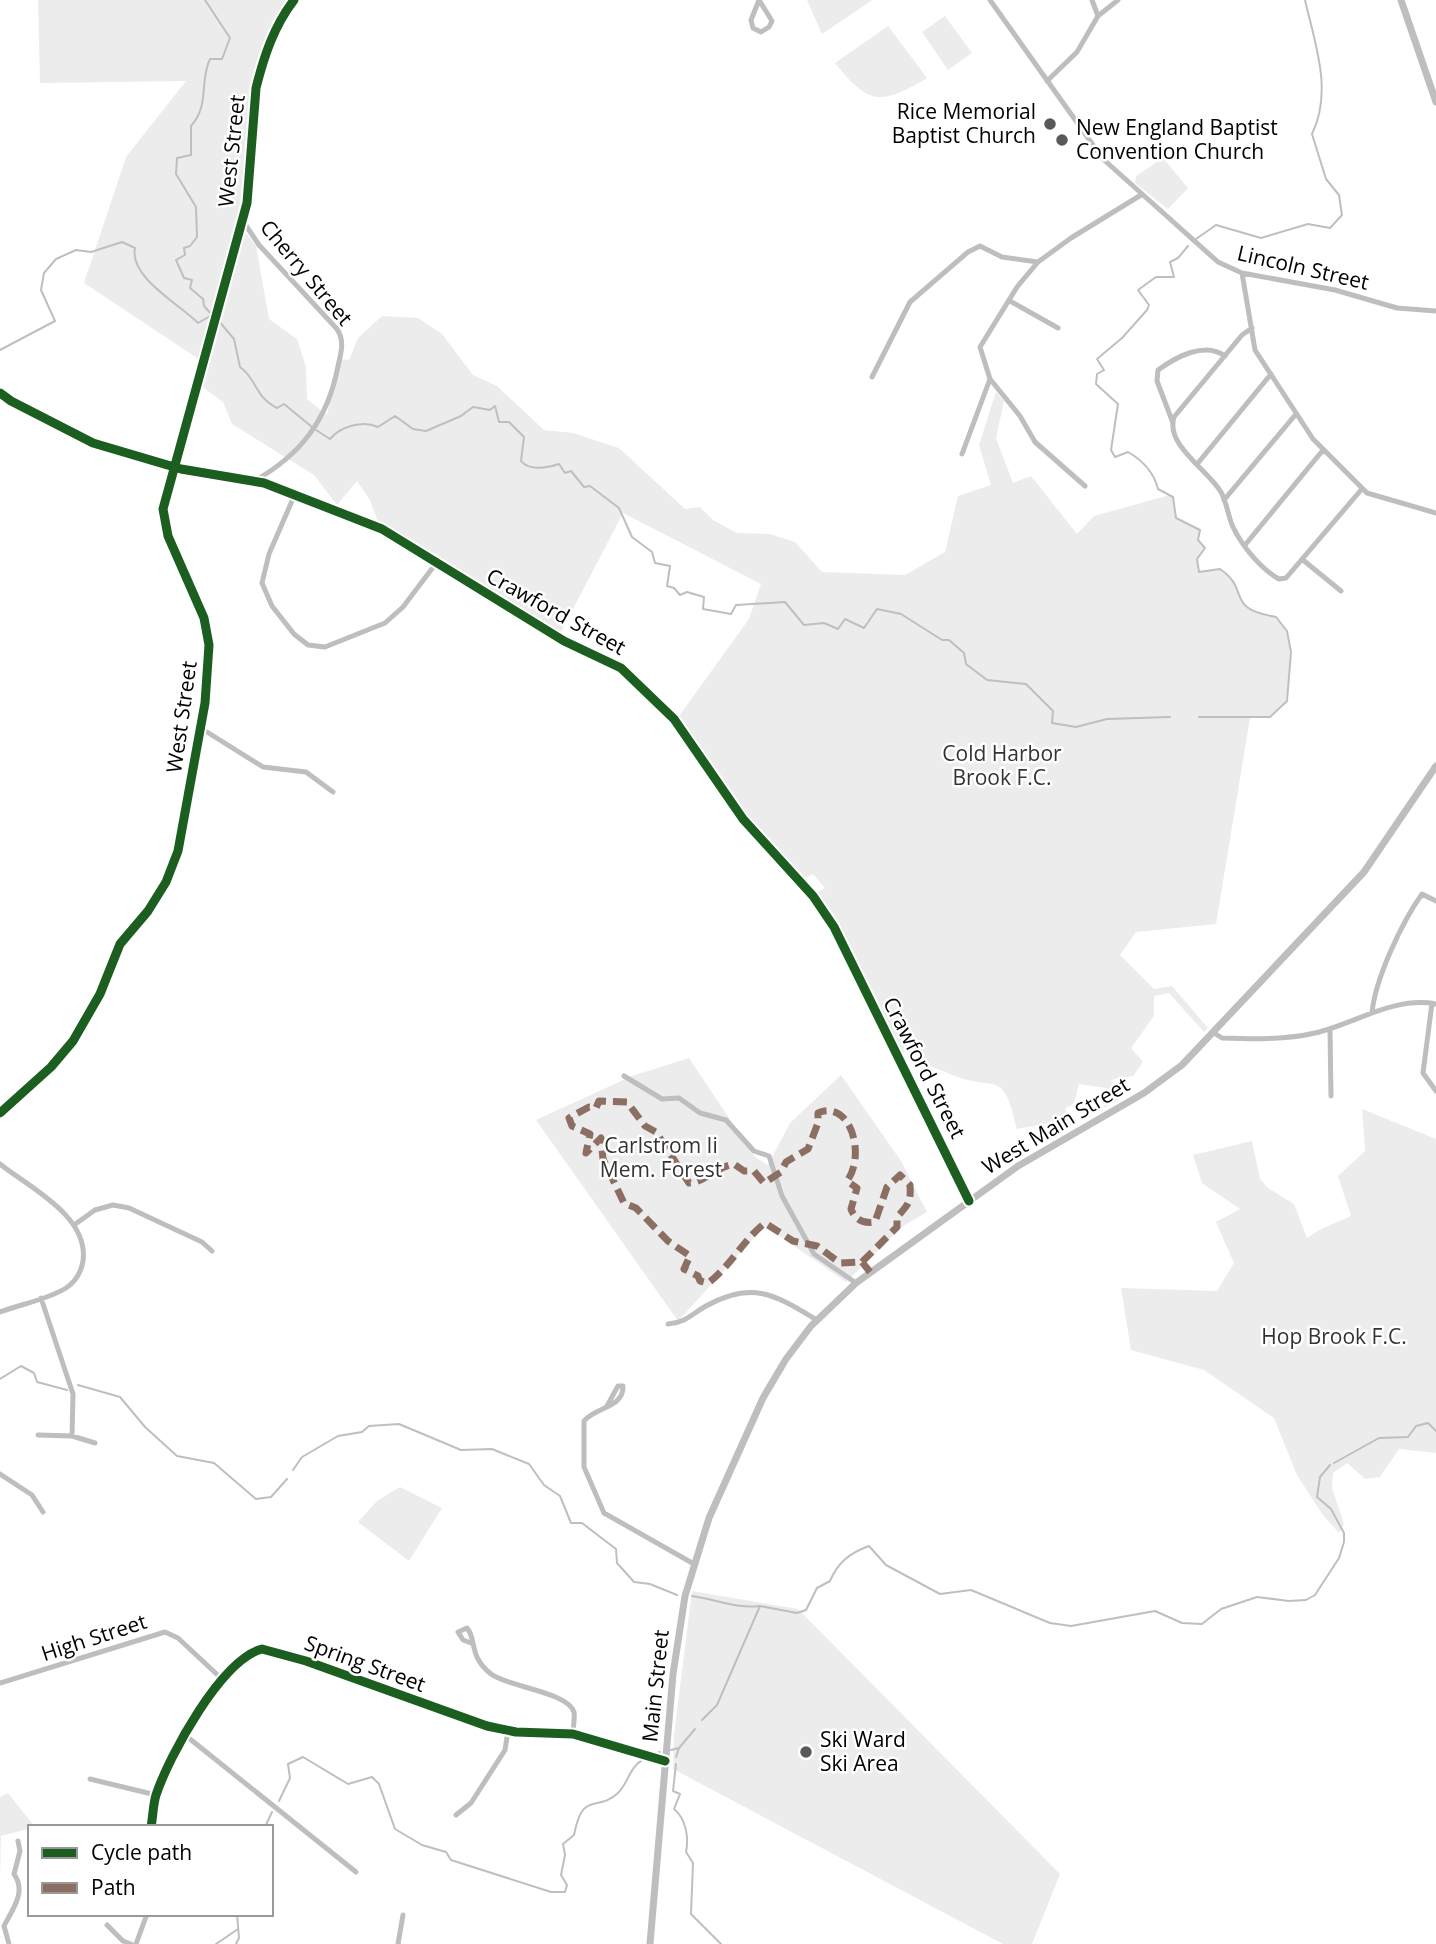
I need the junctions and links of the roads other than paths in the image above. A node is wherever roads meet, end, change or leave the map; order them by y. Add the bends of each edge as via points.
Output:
1 (294, 0) edge
2 (759, 0) edge
3 (989, 0) edge
4 (1092, 0) edge
5 (1118, 0) edge
6 (1401, 0) edge
7 (1098, 16) junction
8 (1047, 81) junction
9 (1436, 102) edge
10 (1141, 195) junction
11 (243, 221) junction
12 (1038, 262) junction
13 (1242, 273) junction
14 (1010, 301) junction
15 (1436, 311) edge
16 (1058, 328) dead end
17 (1252, 328) junction
18 (1225, 356) junction
19 (1271, 374) junction
20 (873, 377) dead end
21 (990, 379) junction
22 (0, 393) edge
23 (1296, 414) junction
24 (1173, 423) junction
25 (1323, 450) junction
26 (962, 454) dead end
27 (1198, 463) junction
28 (175, 467) junction
29 (254, 481) junction
30 (1085, 486) dead end
31 (1361, 489) junction
32 (295, 494) junction
33 (1224, 500) junction
34 (1436, 513) edge
35 (1245, 545) junction
36 (1303, 560) junction
37 (437, 562) junction
38 (1341, 592) dead end
39 (199, 727) junction
40 (1436, 766) edge
41 (333, 792) dead end
42 (1436, 901) edge
43 (1434, 1003) edge
44 (1372, 1013) junction
45 (1331, 1029) junction
46 (1214, 1033) junction
47 (624, 1076) dead end
48 (1436, 1091) edge
49 (1331, 1096) dead end
50 (0, 1113) edge
51 (0, 1164) edge
52 (969, 1201) junction
53 (74, 1225) junction
54 (212, 1251) dead end
55 (856, 1283) junction
56 (41, 1298) junction
57 (0, 1312) edge
58 (817, 1320) junction
59 (668, 1324) dead end
60 (607, 1406) dead end
61 (38, 1435) dead end
62 (72, 1436) junction
63 (95, 1443) dead end
64 (0, 1474) edge
65 (43, 1511) dead end
66 (709, 1518) joint
67 (694, 1564) junction
68 (471, 1643) dead end
69 (223, 1680) junction
70 (0, 1683) edge
71 (508, 1731) junction
72 (573, 1734) junction
73 (185, 1735) junction
74 (666, 1762) junction
75 (90, 1779) dead end
76 (156, 1795) junction
77 (456, 1815) dead end
78 (151, 1825) edge
79 (18, 1841) dead end
80 (356, 1872) dead end
81 (402, 1914) dead end
82 (146, 1916) edge
83 (107, 1925) dead end
84 (651, 1943) edge
85 (9, 1944) edge
86 (134, 1944) edge
87 (398, 1944) edge

1 - 11 street, West Street via 274,33 256,88
2 - 2 street via 751,23 761,32 772,21
3 - 8 street, Lincoln Street
4 - 7 street
5 - 7 street
6 - 9 main road
7 - 8 street via 1077,52
8 - 10 street, Lincoln Street via 1092,146
10 - 12 street
10 - 13 street, Lincoln Street via 1205,253
11 - 28 street, West Street
11 - 29 street, Cherry Street via 342,340 333,391 319,423 282,463
12 - 14 street
12 - 20 street via 1002,257 980,246 968,252 910,302
13 - 15 street, Lincoln Street via 1335,290 1407,311
13 - 17 street
14 - 16 street
14 - 21 street via 981,343
17 - 18 street
17 - 19 street via 1255,350
18 - 24 street
18 - 24 street via 1205,348 1158,370 1157,381
19 - 23 street
19 - 27 street
21 - 26 street
21 - 30 street via 1035,442
22 - 28 street, Crawford Street via 74,435
23 - 25 street
23 - 33 street
24 - 27 street via 1182,447
25 - 31 street
25 - 35 street
27 - 33 street
28 - 29 street, Crawford Street
28 - 39 street, West Street via 163,509 164,523 209,640
29 - 32 street, Crawford Street
31 - 34 street
31 - 36 street
32 - 37 street, Crawford Street via 388,532
32 - 37 street via 269,554 262,583 272,606 308,645 325,647 385,623
33 - 35 street
35 - 36 street via 1279,579
36 - 38 street
37 - 52 street, Crawford Street via 564,641 621,668 674,719 748,825 813,896 840,937
39 - 41 street via 263,766 306,772
39 - 50 street, West Street via 179,845 166,882 120,944 100,995 72,1042
40 - 46 main road, West Main Street via 1364,872
42 - 44 street via 1422,894 1400,927
43 - 44 street via 1410,1003
43 - 48 street via 1423,1073
44 - 45 street
45 - 46 street via 1286,1037 1222,1038
45 - 49 street
46 - 52 main road, West Main Street via 1162,1082 1046,1148
47 - 55 street via 662,1099 679,1098 700,1113 726,1120 754,1151 769,1156 782,1196 814,1254
51 - 53 street
52 - 55 main road, West Main Street
53 - 54 street via 103,1206 120,1205 202,1242
53 - 56 street via 84,1251 79,1273 65,1288
55 - 58 main road, West Main Street
56 - 57 street
56 - 62 street via 73,1394
58 - 59 street via 776,1296 754,1290
58 - 66 main road, West Main Street via 768,1388
60 - 67 street via 584,1421 584,1467 604,1513
61 - 62 street
62 - 63 street
64 - 65 street via 29,1492
66 - 67 main road, Main Street
67 - 74 main road, Main Street via 678,1642
68 - 72 street via 477,1660 491,1674 570,1706
69 - 70 street, High Street via 178,1638 164,1632
69 - 71 street, Spring Street via 248,1655 267,1649
69 - 73 street, Spring Street
71 - 72 street, Spring Street
71 - 77 street via 505,1750 471,1803
72 - 74 street, Spring Street
73 - 76 street, Spring Street
73 - 80 street
74 - 84 main road, Main Street
75 - 76 street
76 - 78 street, Spring Street
79 - 85 street via 14,1874 19,1893 4,1926
81 - 87 street
82 - 86 street
83 - 86 street via 123,1941

